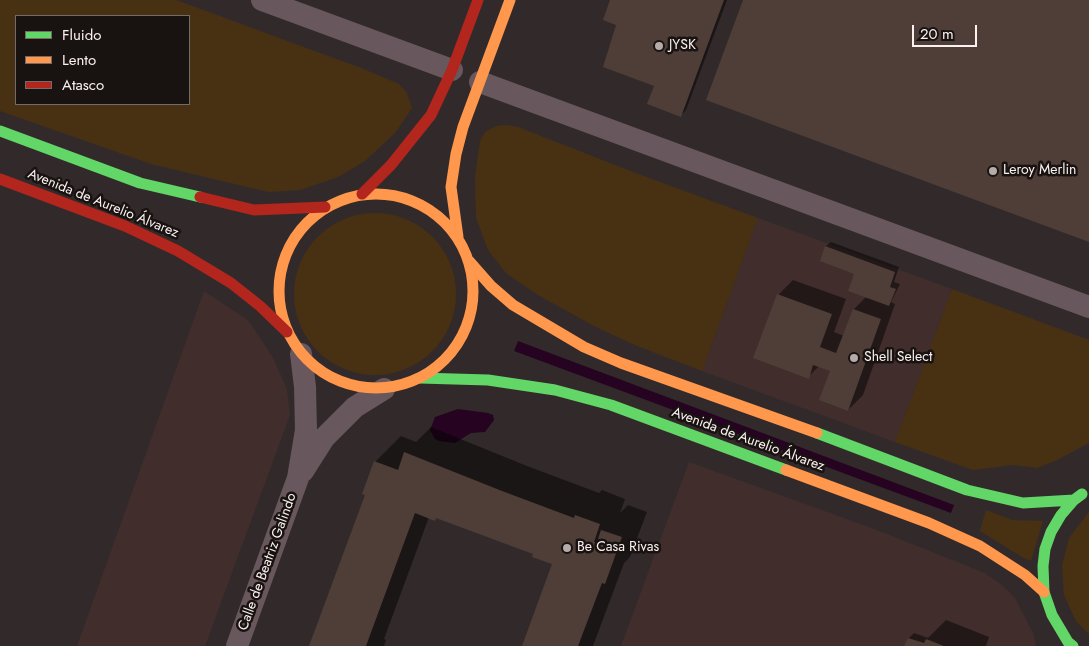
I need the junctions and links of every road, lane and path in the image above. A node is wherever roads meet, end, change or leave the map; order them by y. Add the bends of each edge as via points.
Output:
1 (262, 0) edge
2 (478, 0) edge
3 (510, 0) edge
4 (452, 70) junction
5 (480, 82) junction
6 (0, 132) edge
7 (0, 180) edge
8 (362, 194) junction
9 (325, 207) junction
10 (458, 237) junction
11 (469, 261) junction
12 (1089, 307) edge
13 (288, 333) junction
14 (301, 354) junction
15 (420, 378) junction
16 (384, 389) junction
17 (298, 478) junction
18 (1089, 489) edge
19 (1074, 500) junction
20 (1044, 592) junction
21 (1070, 645) edge
22 (237, 646) edge

1 - 4 street
2 - 4 main road
3 - 5 main road
4 - 8 main road via 424,126
5 - 10 main road via 463,127 452,179
5 - 12 street
6 - 9 main road via 140,183 254,210
7 - 13 main road, Avenida de Aurelio Álvarez via 125,226 178,251 231,283
8 - 9 main road
8 - 10 main road via 410,199 438,215
9 - 13 main road via 302,226 284,255 278,301
10 - 11 main road
11 - 15 main road via 473,290 469,322 445,360
11 - 19 main road via 513,305 584,347 621,363 967,490 1023,503
13 - 14 main road
14 - 16 main road via 317,370 336,380
14 - 17 street, Calle de Beatriz Galindo via 306,430
15 - 16 main road
15 - 20 main road, Avenida de Aurelio Álvarez via 488,380 555,390 611,405 929,523 980,546 1025,575
16 - 17 street, Calle de Beatriz Galindo via 355,407 324,438
17 - 22 street, Calle de Beatriz Galindo
18 - 19 main road
19 - 20 main road via 1061,515 1046,549
20 - 21 main road via 1052,616

